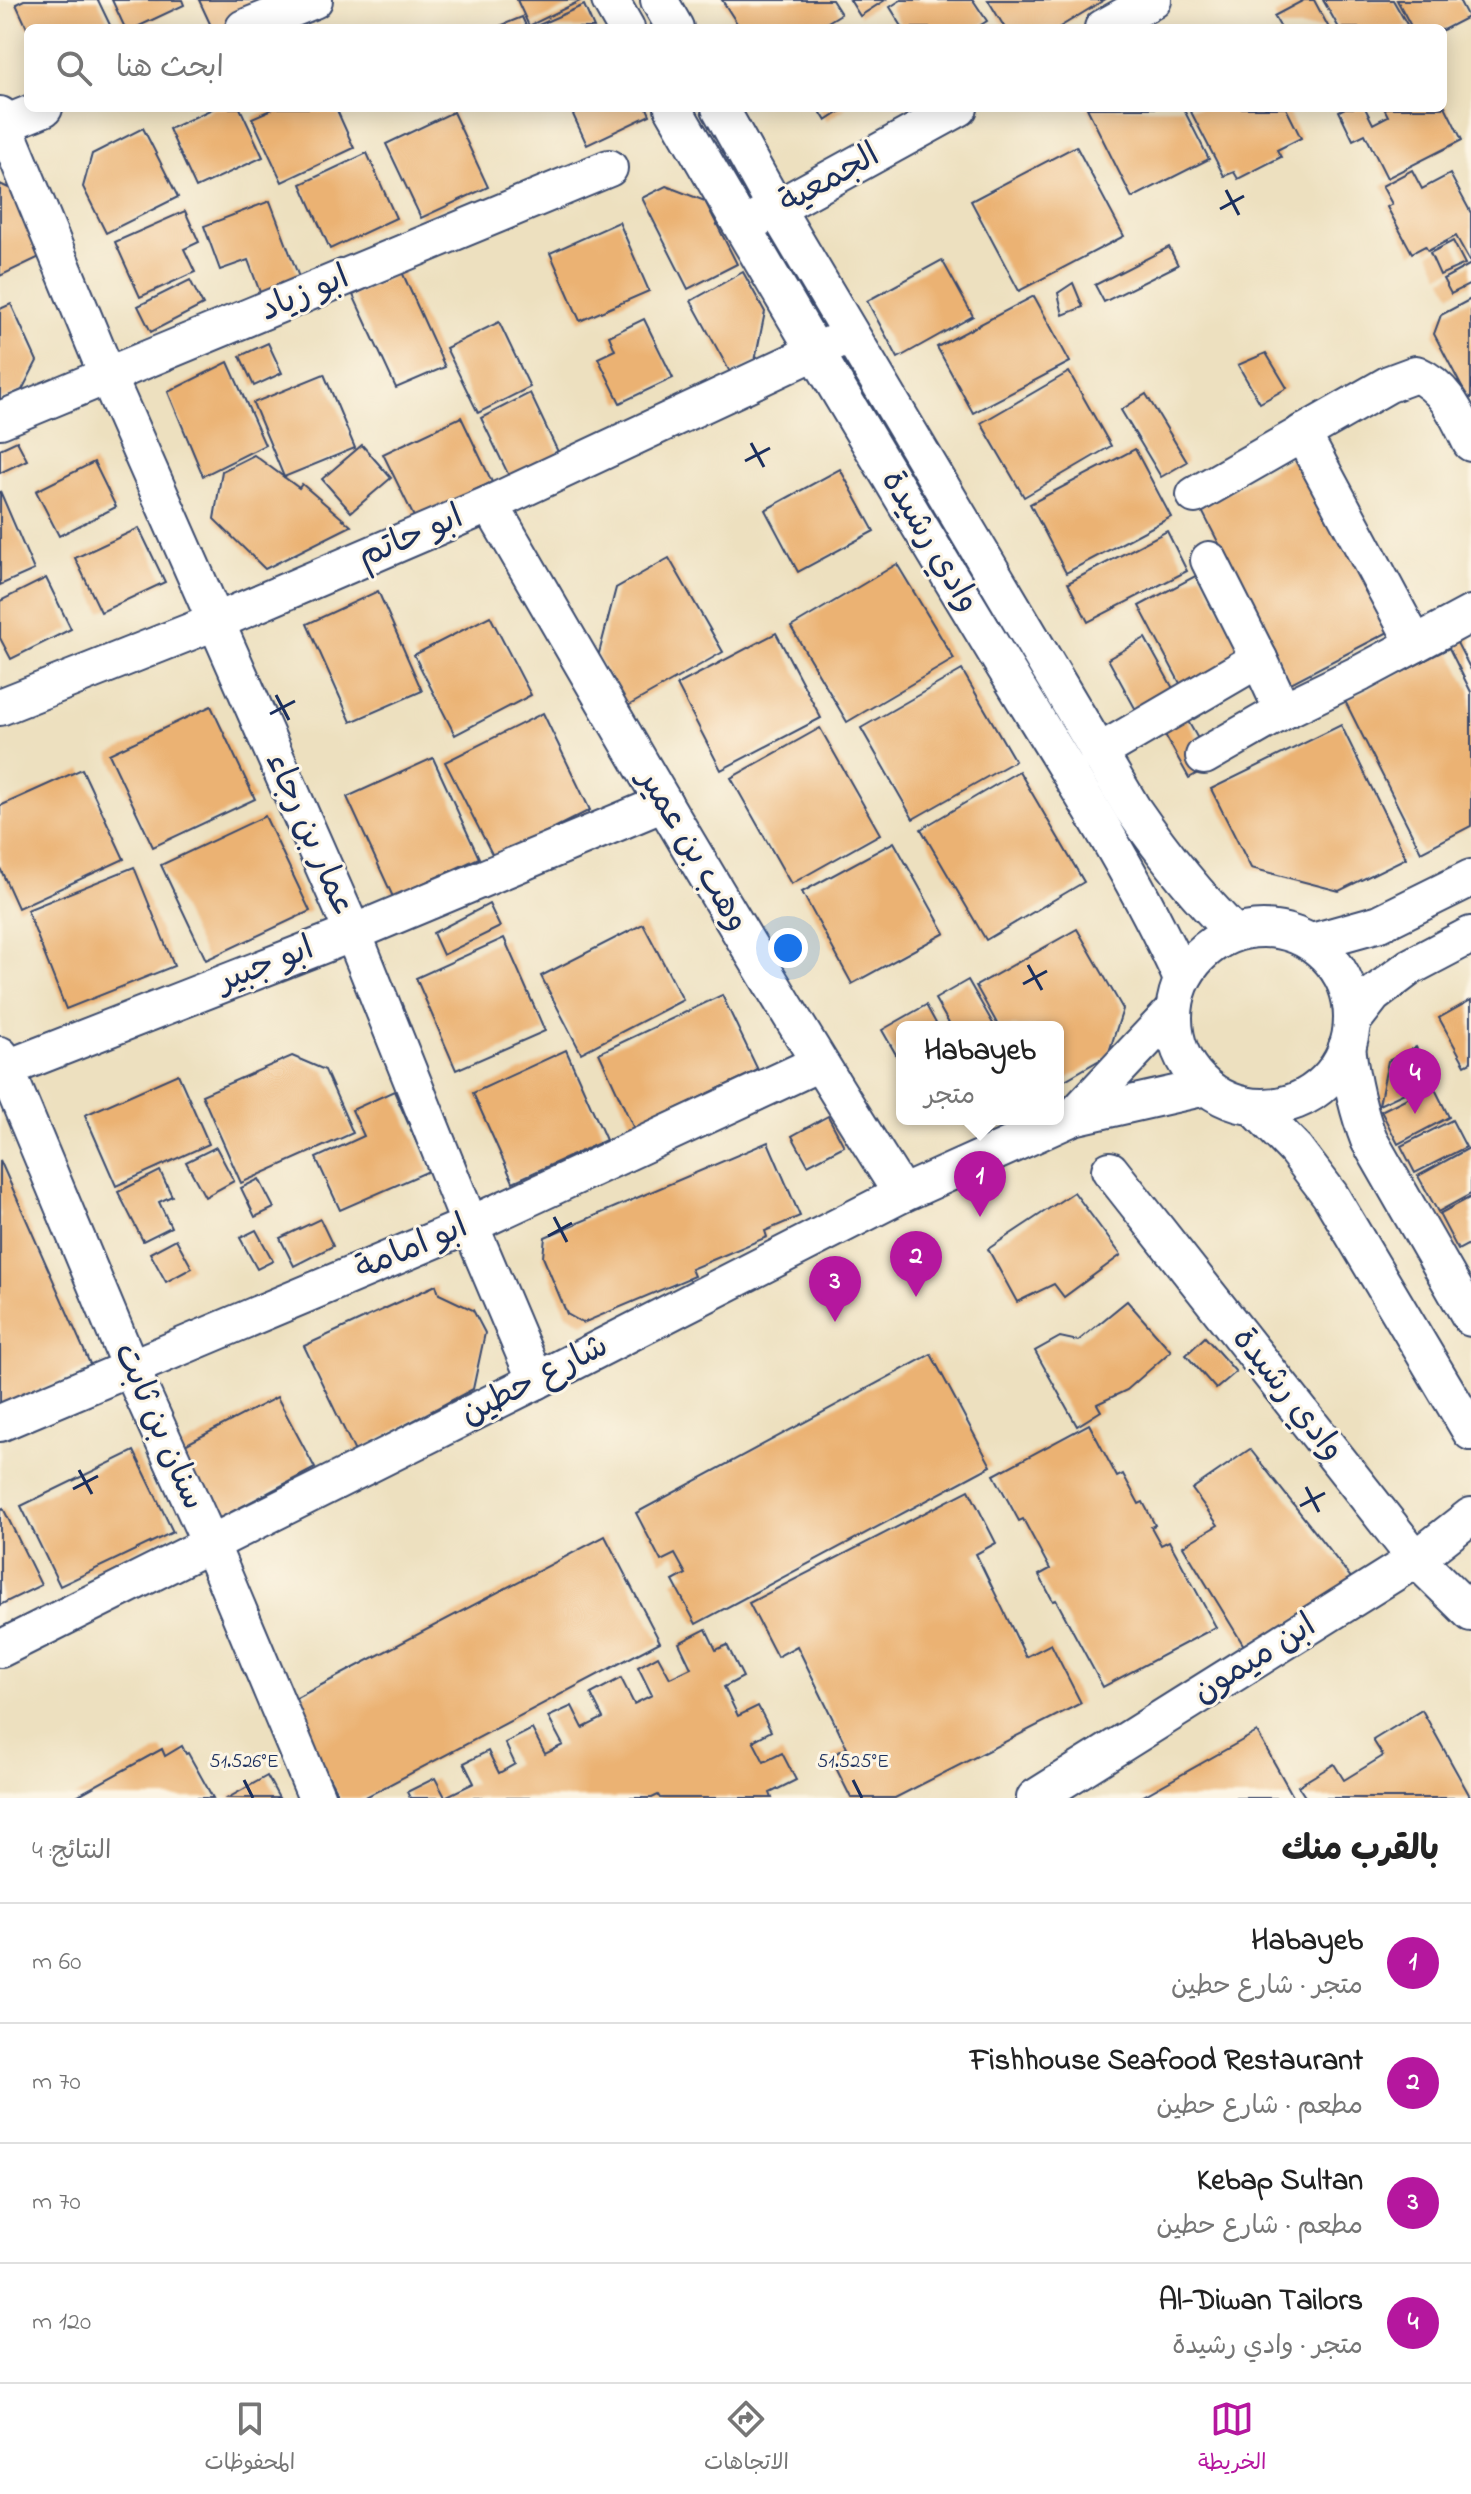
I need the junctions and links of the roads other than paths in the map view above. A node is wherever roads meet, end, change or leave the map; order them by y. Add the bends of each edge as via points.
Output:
1 (314, 0) edge
2 (610, 0) edge
3 (659, 0) edge
4 (1153, 0) edge
5 (254, 24) edge
6 (624, 24) edge
7 (673, 24) edge
8 (1110, 24) edge
9 (31, 112) edge
10 (675, 112) edge
11 (722, 112) edge
12 (952, 112) edge
13 (1, 121) edge
14 (609, 168) dead end
15 (777, 210) junction
16 (741, 227) junction
17 (850, 334) junction
18 (815, 353) junction
19 (108, 377) junction
20 (0, 420) edge
21 (1302, 433) junction
22 (1471, 443) edge
23 (1195, 495) dead end
24 (490, 504) junction
25 (1209, 560) dead end
26 (1471, 614) edge
27 (215, 622) junction
28 (1415, 644) junction
29 (1259, 659) junction
30 (0, 707) edge
31 (1283, 711) junction
32 (1098, 753) junction
33 (1204, 756) dead end
34 (664, 803) junction
35 (1471, 878) edge
36 (353, 933) junction
37 (1234, 933) junction
38 (1471, 935) edge
39 (1312, 942) junction
40 (1178, 995) junction
41 (1350, 1034) junction
42 (819, 1063) junction
43 (2, 1065) edge
44 (1206, 1087) junction
45 (1254, 1107) junction
46 (1073, 1117) junction
47 (1064, 1121) edge
48 (1055, 1125) edge
49 (1110, 1170) dead end
50 (902, 1194) junction
51 (470, 1225) junction
52 (1471, 1318) edge
53 (131, 1369) junction
54 (536, 1381) junction
55 (0, 1423) edge
56 (1471, 1432) edge
57 (1471, 1516) edge
58 (210, 1543) junction
59 (1416, 1559) junction
60 (1471, 1613) edge
61 (0, 1649) edge
62 (1052, 1794) edge
63 (317, 1798) edge

1 - 5 street
2 - 6 street
3 - 7 street
4 - 8 street
9 - 13 street
10 - 16 street, وادي رشيدة
11 - 15 street, وادي رشيدة
12 - 15 street, الجمعية
13 - 19 street, عمار بن رجاء
14 - 19 street, ابو زياد
15 - 16 street, الجمعية
15 - 17 street, وادي رشيدة
16 - 18 street, وادي رشيدة
17 - 18 street, ابو حاتم
17 - 32 street, وادي رشيدة
18 - 24 street, ابو حاتم
18 - 40 street, وادي رشيدة via 1158,925
19 - 20 street, ابو زياد
19 - 27 street, عمار بن رجاء
21 - 22 street via 1416,374 1441,389
21 - 23 street
21 - 28 street
24 - 27 street, ابو حاتم
24 - 34 street, وهب بن عمير
25 - 29 street
26 - 28 street
27 - 30 street, ابو حاتم
27 - 36 street, عمار بن رجاء
28 - 31 street
29 - 31 street
29 - 32 street
31 - 33 street
32 - 37 street, وادي رشيدة via 1166,858
34 - 36 street, ابو جبير
34 - 42 street, وهب بن عمير
35 - 39 street via 1380,923
36 - 43 street, ابو جبير
36 - 51 street, عمار بن رجاء
37 - 39 street via 1269,929
37 - 40 street via 1203,951
38 - 41 street via 1410,967 1373,995
39 - 41 street via 1342,977 1351,1003
40 - 44 street via 1173,1029 1184,1061
40 - 46 street, شارع حطين
41 - 45 street via 1337,1068 1311,1092 1278,1106
41 - 52 street via 1351,1081 1369,1140
42 - 50 street, وهب بن عمير
42 - 51 street, ابو امامة
43 - 53 street, سنان بن ثابت
44 - 45 street
44 - 46 street, شارع حطين
45 - 56 street via 1330,1195
46 - 47 street, شارع حطين
48 - 50 street, شارع حطين
49 - 59 street, وادي رشيدة
50 - 54 street, شارع حطين
51 - 53 street, ابو امامة
51 - 54 street, عمار بن رجاء
53 - 55 street, ابو امامة
53 - 58 street, سنان بن ثابت
54 - 58 street, شارع حطين
57 - 59 street, ابن ميمون
58 - 61 street, شارع حطين
58 - 63 street, سنان بن ثابت
59 - 60 street, وادي رشيدة
59 - 62 street, ابن ميمون

